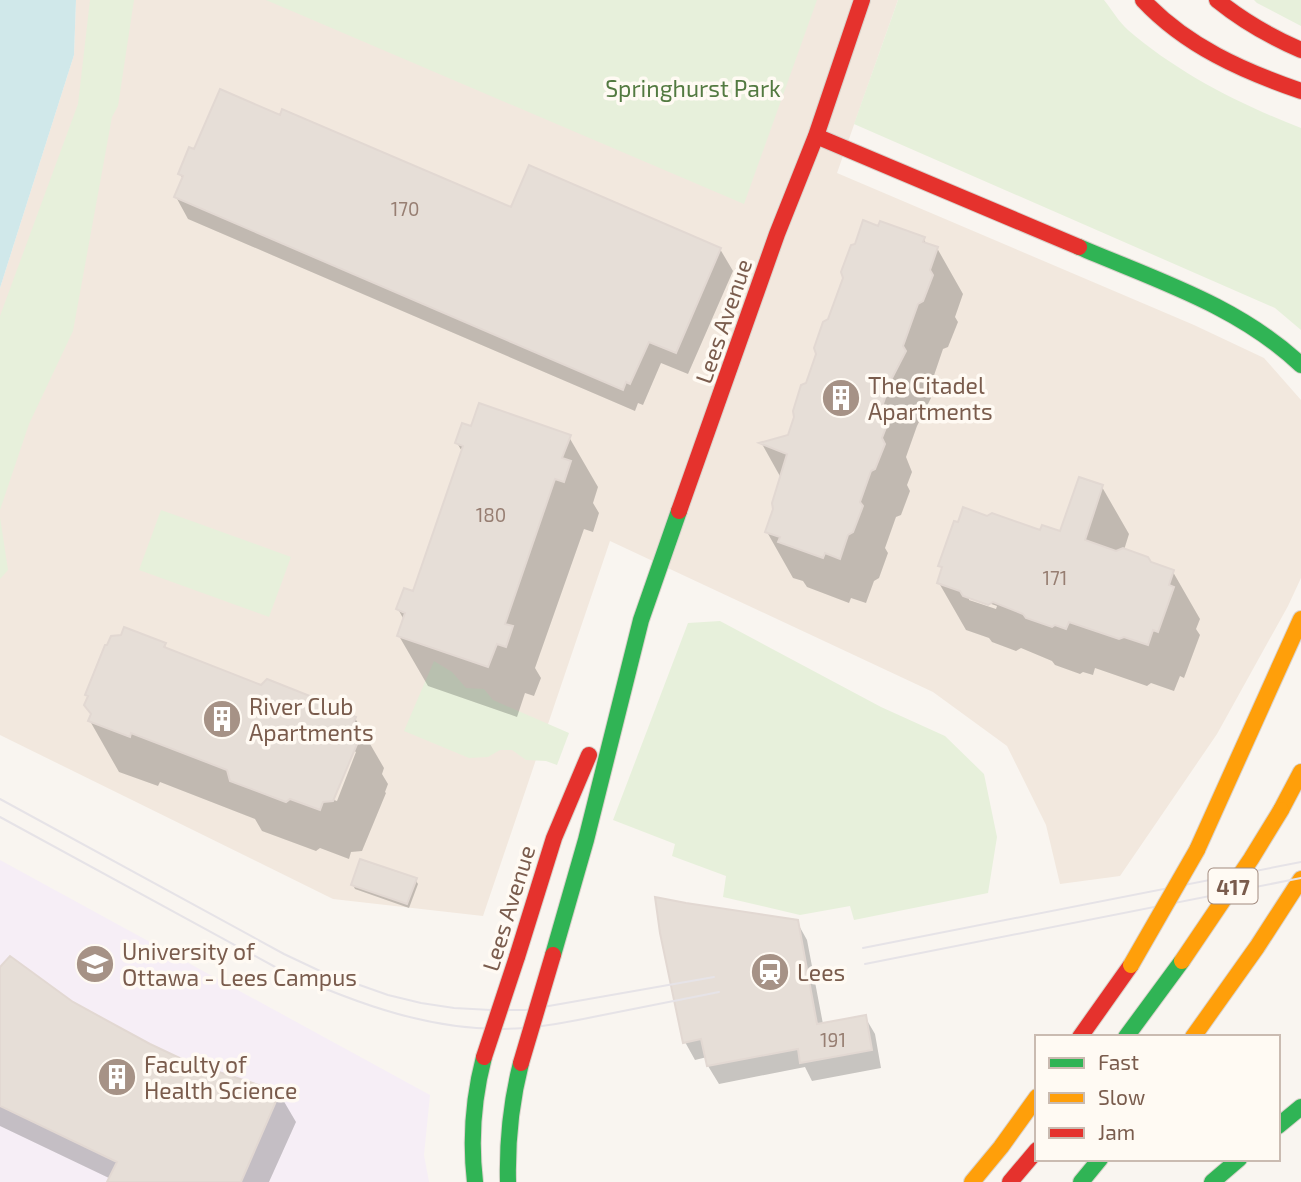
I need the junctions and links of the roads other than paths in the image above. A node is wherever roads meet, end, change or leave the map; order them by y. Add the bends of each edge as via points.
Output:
1 (862, 0) edge
2 (1143, 0) edge
3 (1217, 0) edge
4 (1301, 50) edge
5 (1301, 91) edge
6 (816, 136) junction
7 (1301, 365) edge
8 (1301, 619) edge
9 (630, 658) junction
10 (1266, 735) dead end
11 (1301, 772) edge
12 (1197, 850) junction
13 (1301, 879) edge
14 (1081, 1035) edge
15 (1127, 1035) edge
16 (1194, 1035) edge
17 (1035, 1100) edge
18 (1301, 1107) edge
19 (1280, 1124) edge
20 (1035, 1152) edge
21 (1098, 1161) edge
22 (1237, 1161) edge
23 (475, 1182) edge
24 (508, 1182) edge
25 (972, 1182) edge
26 (1010, 1182) edge
27 (1081, 1182) edge
28 (1212, 1182) edge

1 - 6 main road, Lees Avenue
2 - 5 main road via 1187,38
3 - 4 main road via 1270,36
6 - 7 main road via 1217,306 1264,333
6 - 9 main road, Lees Avenue
8 - 12 main road
9 - 23 main road, Lees Avenue, bridge via 554,838 478,1077 471,1145
9 - 24 main road, Lees Avenue, bridge via 586,840 516,1081
10 - 12 main road
11 - 15 main road, 417, bridge via 1237,881
12 - 14 main road, bridge via 1131,965
13 - 16 main road, 417
17 - 25 main road
18 - 19 main road
20 - 26 main road
21 - 27 main road
22 - 28 main road

